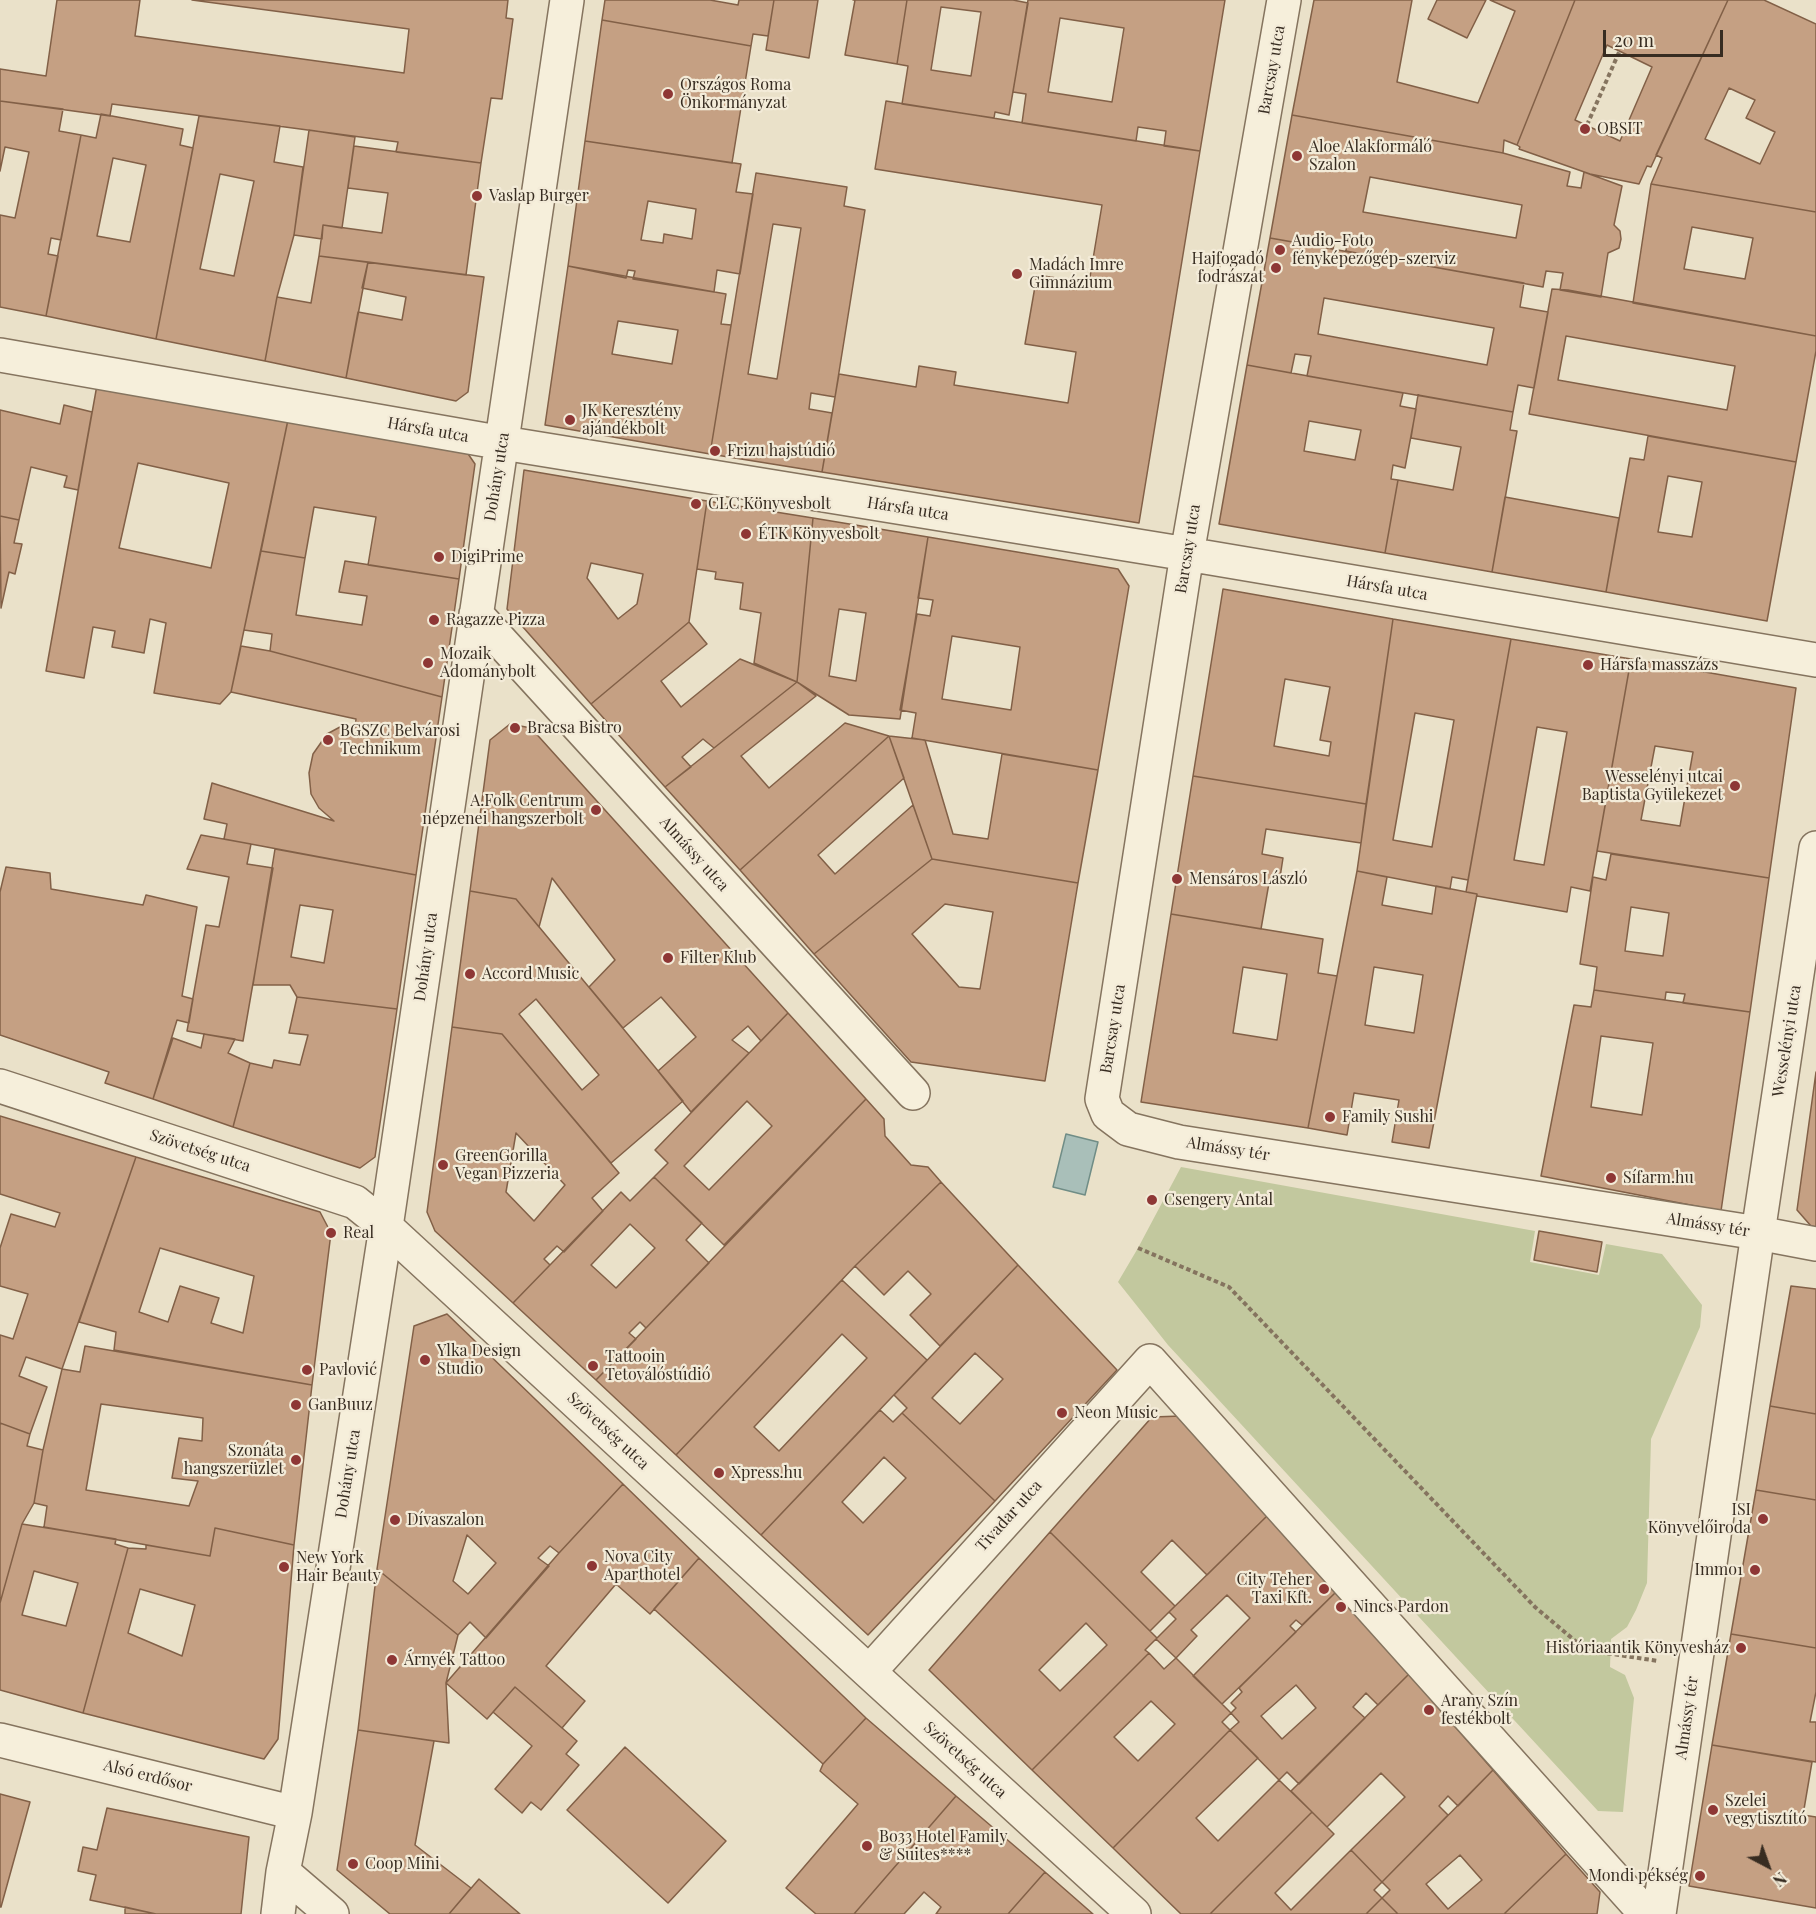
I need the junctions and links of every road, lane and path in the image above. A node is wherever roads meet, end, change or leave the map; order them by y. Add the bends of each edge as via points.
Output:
1 (567, 0) edge
2 (1284, 0) edge
3 (1620, 50) dead end
4 (1587, 125) dead end
5 (0, 355) edge
6 (503, 443) junction
7 (1187, 554) junction
8 (476, 614) junction
9 (1816, 660) edge
10 (1816, 848) edge
11 (0, 1086) edge
12 (913, 1093) dead end
13 (1102, 1099) joint
14 (386, 1227) junction
15 (1758, 1233) junction
16 (1816, 1244) edge
17 (1138, 1248) dead end
18 (1695, 1667) junction
19 (869, 1672) junction
20 (0, 1740) edge
21 (295, 1813) junction
22 (283, 1872) junction
23 (278, 1914) edge
24 (332, 1914) edge
25 (1134, 1914) edge
26 (1646, 1914) edge
27 (1659, 1914) edge

1 - 6 street, Dohány utca
2 - 7 street, Barcsay utca
3 - 4 path
5 - 6 street, Hársfa utca
6 - 7 street, Hársfa utca
6 - 8 street, Dohány utca
7 - 9 street, Hársfa utca
7 - 13 street, Barcsay utca
8 - 12 street, Almássy utca
8 - 14 street, Dohány utca
10 - 15 street, Wesselényi utca
11 - 14 street, Szövetség utca via 355,1202
13 - 15 street, Almássy tér via 1108,1114 1128,1129 1179,1142
14 - 19 street, Szövetség utca
14 - 21 street, Dohány utca
15 - 16 street
15 - 18 street, Almássy tér
17 - 18 path via 1229,1287 1535,1607 1586,1650
18 - 27 street, Almássy tér
19 - 25 street, Szövetség utca
19 - 26 street, Tivadar utca via 1150,1361
20 - 21 street, Alsó erdősor
21 - 22 street, Dohány utca
22 - 23 street, Dohány utca
22 - 24 street

